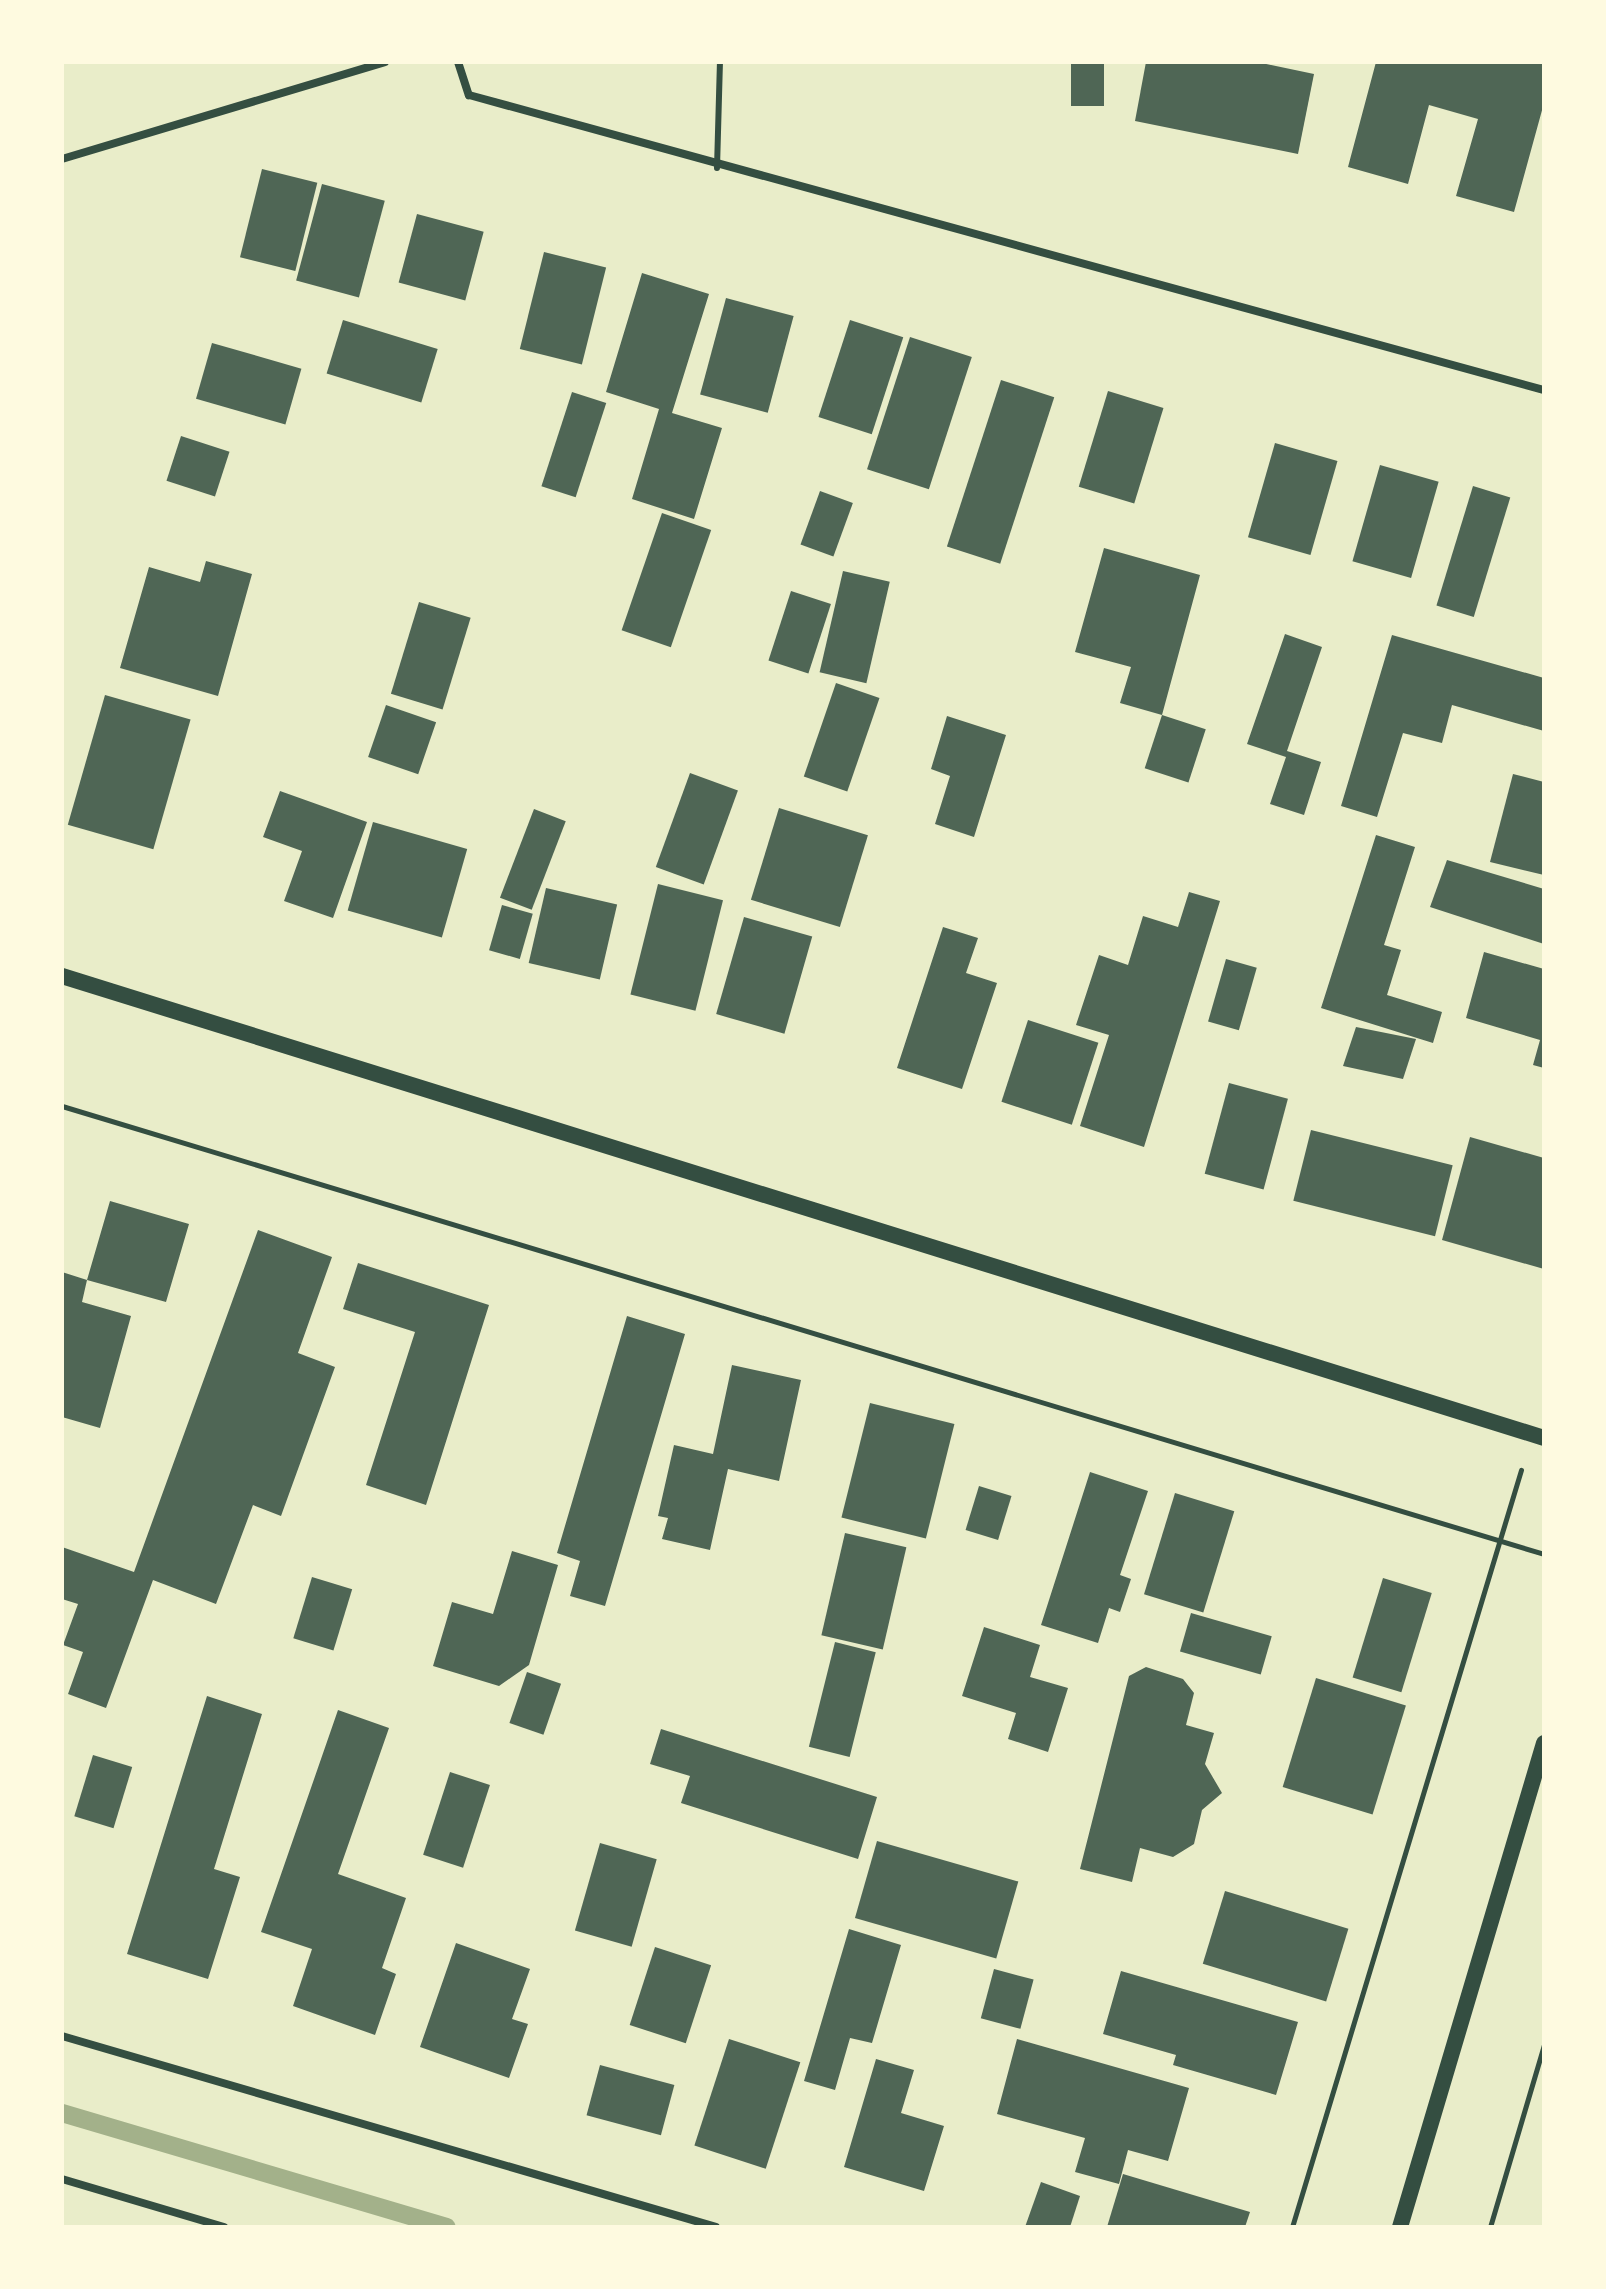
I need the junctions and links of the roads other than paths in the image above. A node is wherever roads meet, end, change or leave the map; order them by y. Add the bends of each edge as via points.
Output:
1 (385, 62) edge
2 (458, 62) edge
3 (720, 62) edge
4 (62, 159) edge
5 (717, 168) junction
6 (1544, 390) edge
7 (62, 976) edge
8 (1538, 1436) edge
9 (1544, 1743) edge
10 (62, 2036) edge
11 (62, 2179) edge
12 (224, 2227) edge
13 (716, 2227) edge
14 (1400, 2227) edge

1 - 4 street
2 - 5 street via 469,95
3 - 5 lane
5 - 6 street
7 - 8 main road
9 - 14 main road
10 - 13 street
11 - 12 street

